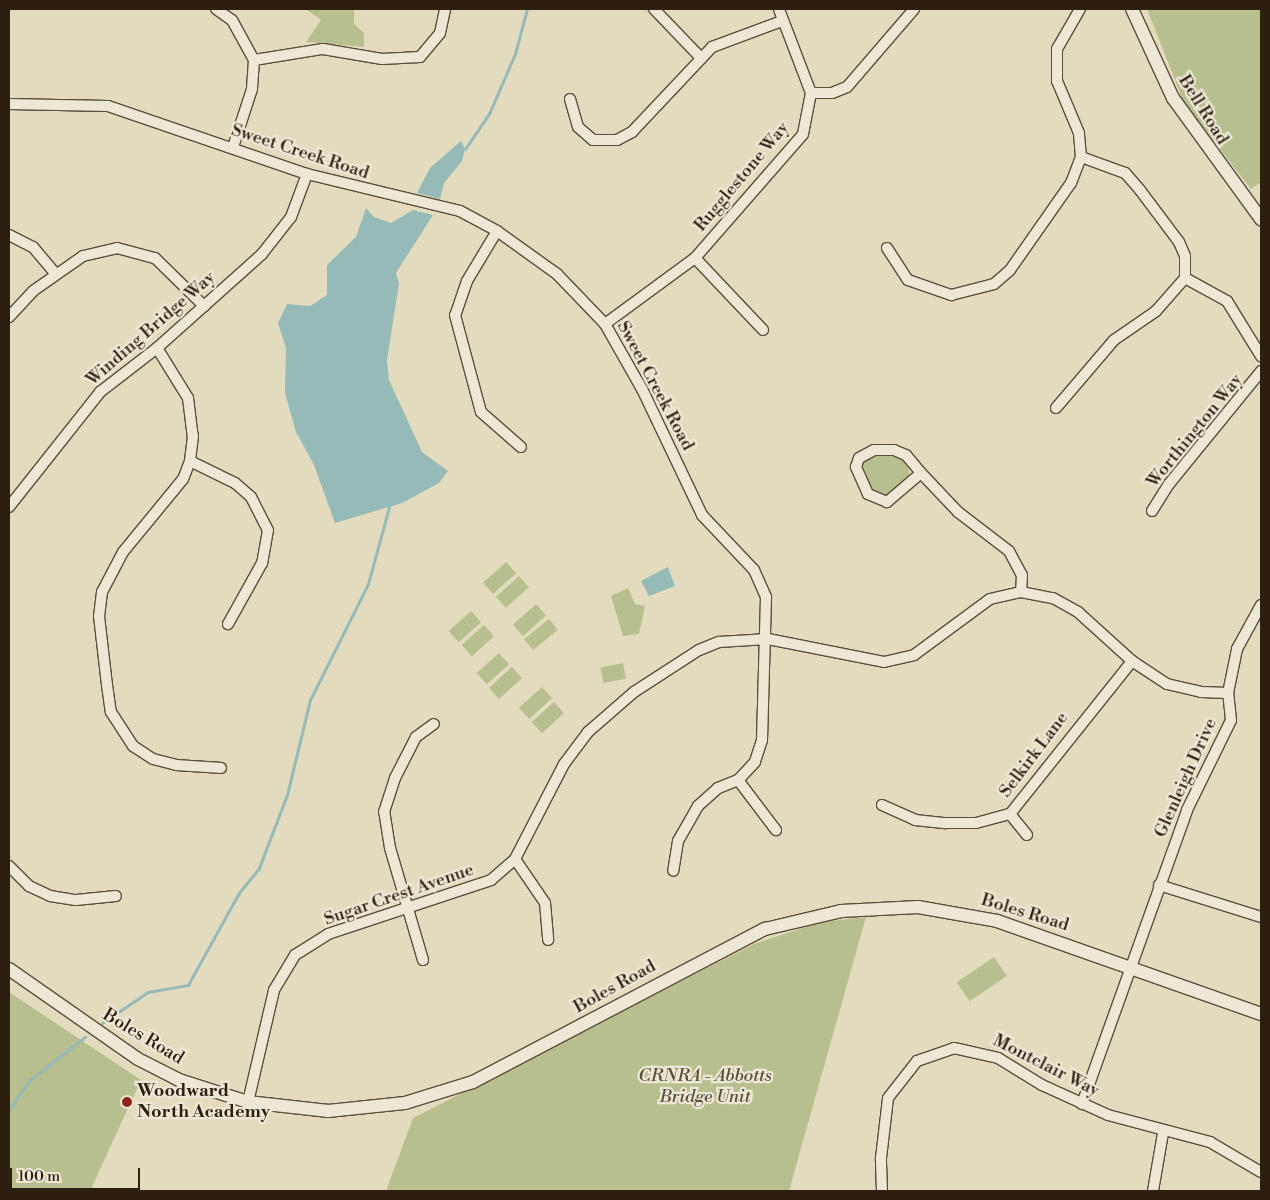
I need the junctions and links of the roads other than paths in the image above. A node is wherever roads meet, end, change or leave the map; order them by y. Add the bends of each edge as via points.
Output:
1 (216, 9) edge
2 (445, 9) edge
3 (654, 9) edge
4 (779, 9) edge
5 (914, 9) edge
6 (1080, 9) edge
7 (1132, 9) edge
8 (782, 21) junction
9 (699, 56) junction
10 (254, 60) junction
11 (811, 93) junction
12 (570, 99) dead end
13 (9, 104) edge
14 (234, 147) junction
15 (1081, 157) junction
16 (307, 174) junction
17 (1261, 219) edge
18 (498, 231) junction
19 (9, 235) edge
20 (887, 248) dead end
21 (695, 258) junction
22 (56, 274) junction
23 (1185, 278) junction
24 (204, 306) junction
25 (9, 317) edge
26 (605, 324) junction
27 (763, 330) dead end
28 (157, 348) junction
29 (1261, 356) edge
30 (1261, 371) edge
31 (1056, 408) dead end
32 (521, 447) dead end
33 (190, 461) junction
34 (921, 473) junction
35 (9, 507) edge
36 (1152, 512) dead end
37 (1021, 592) junction
38 (1261, 605) edge
39 (228, 624) dead end
40 (768, 639) junction
41 (1132, 661) junction
42 (1228, 693) junction
43 (434, 724) dead end
44 (221, 768) dead end
45 (738, 780) junction
46 (882, 805) dead end
47 (1010, 814) junction
48 (776, 830) dead end
49 (1027, 835) dead end
50 (515, 859) junction
51 (9, 866) edge
52 (673, 871) dead end
53 (1159, 885) junction
54 (116, 896) dead end
55 (409, 911) junction
56 (1261, 917) edge
57 (548, 940) dead end
58 (423, 960) dead end
59 (1133, 967) junction
60 (9, 969) edge
61 (1261, 1014) edge
62 (248, 1102) junction
63 (1082, 1104) junction
64 (1163, 1133) junction
65 (1261, 1172) edge
66 (882, 1191) edge
67 (1153, 1191) edge

1 - 10 street via 232,20
2 - 10 street via 440,33 420,57 382,59 323,49
3 - 9 street
4 - 8 street
5 - 11 street via 847,88 832,93
6 - 15 street via 1057,48 1057,73 1079,133
7 - 17 street, Bell Road via 1173,98
8 - 9 street via 734,36
8 - 11 street
9 - 12 street via 632,132 617,140 593,140 578,127
10 - 14 street via 252,90
11 - 21 street, Rugglestone Way via 803,134
13 - 14 street, Sweet Creek Road via 108,106
14 - 16 street, Sweet Creek Road
15 - 20 street via 1071,183 1036,236 994,284 951,294 929,290 908,280
15 - 23 street via 1125,173 1140,190 1179,242 1185,256
16 - 18 street, Sweet Creek Road via 378,194 425,200 460,211
16 - 24 street, Winding Bridge Way via 291,217 278,236
18 - 26 street, Sweet Creek Road via 557,274
18 - 32 street via 467,281 455,315 481,412
19 - 22 street via 33,247
21 - 26 street, Rugglestone Way
21 - 27 street
22 - 24 street via 98,251 136,251 169,268
22 - 25 street
23 - 29 street via 1227,301
23 - 31 street via 1156,311 1114,340
24 - 28 street, Winding Bridge Way
26 - 40 street, Sweet Creek Road via 642,390 702,515 754,570 763,587
28 - 33 street via 188,398 193,436
28 - 35 street, Winding Bridge Way via 100,392
30 - 36 street, Worthington Way via 1169,484
33 - 39 street via 235,483 251,497 268,530 262,562
33 - 44 street via 183,479 110,572 102,592 100,626 111,712 133,746 153,759 177,765
34 - 34 street via 906,455 894,450 866,452 856,467 868,494 888,502
34 - 37 street via 958,512 1009,551 1022,575
37 - 40 street, Sugar Crest Avenue via 990,598 914,654 884,662
37 - 41 street, Sugar Crest Avenue via 1053,598 1078,612
38 - 42 street, Glenleigh Drive via 1237,649
40 - 45 street, Sweet Creek Road via 762,740 755,762
40 - 50 street, Sugar Crest Avenue via 719,642 699,650 604,716 564,764
41 - 42 street, Sugar Crest Avenue via 1167,684
41 - 47 street, Selkirk Lane
42 - 53 street, Glenleigh Drive via 1231,720 1187,810
43 - 55 street via 416,737 395,778 384,812 390,848
45 - 48 street
45 - 52 street, Sweet Creek Road via 718,788 698,806 678,842
46 - 47 street, Selkirk Lane via 915,820 946,823 976,823
47 - 49 street
50 - 55 street, Sugar Crest Avenue via 491,880
50 - 57 street via 545,903
51 - 54 street via 29,886 50,896 76,900
53 - 56 street
53 - 59 street, Glenleigh Drive
55 - 58 street
55 - 62 street, Sugar Crest Avenue via 328,934 295,955 274,990
59 - 61 street, Boles Road
59 - 62 street, Boles Road via 958,912 918,907 841,910 765,929 505,1066 442,1093 387,1106 328,1111
59 - 63 street, Glenleigh Drive
60 - 62 street, Boles Road via 138,1059 178,1080
63 - 64 street, Montclair Way
63 - 66 street, Montclair Way via 983,1052 954,1048 934,1052 903,1074 888,1098 881,1158
64 - 65 street, Montclair Way via 1210,1142
64 - 67 street

